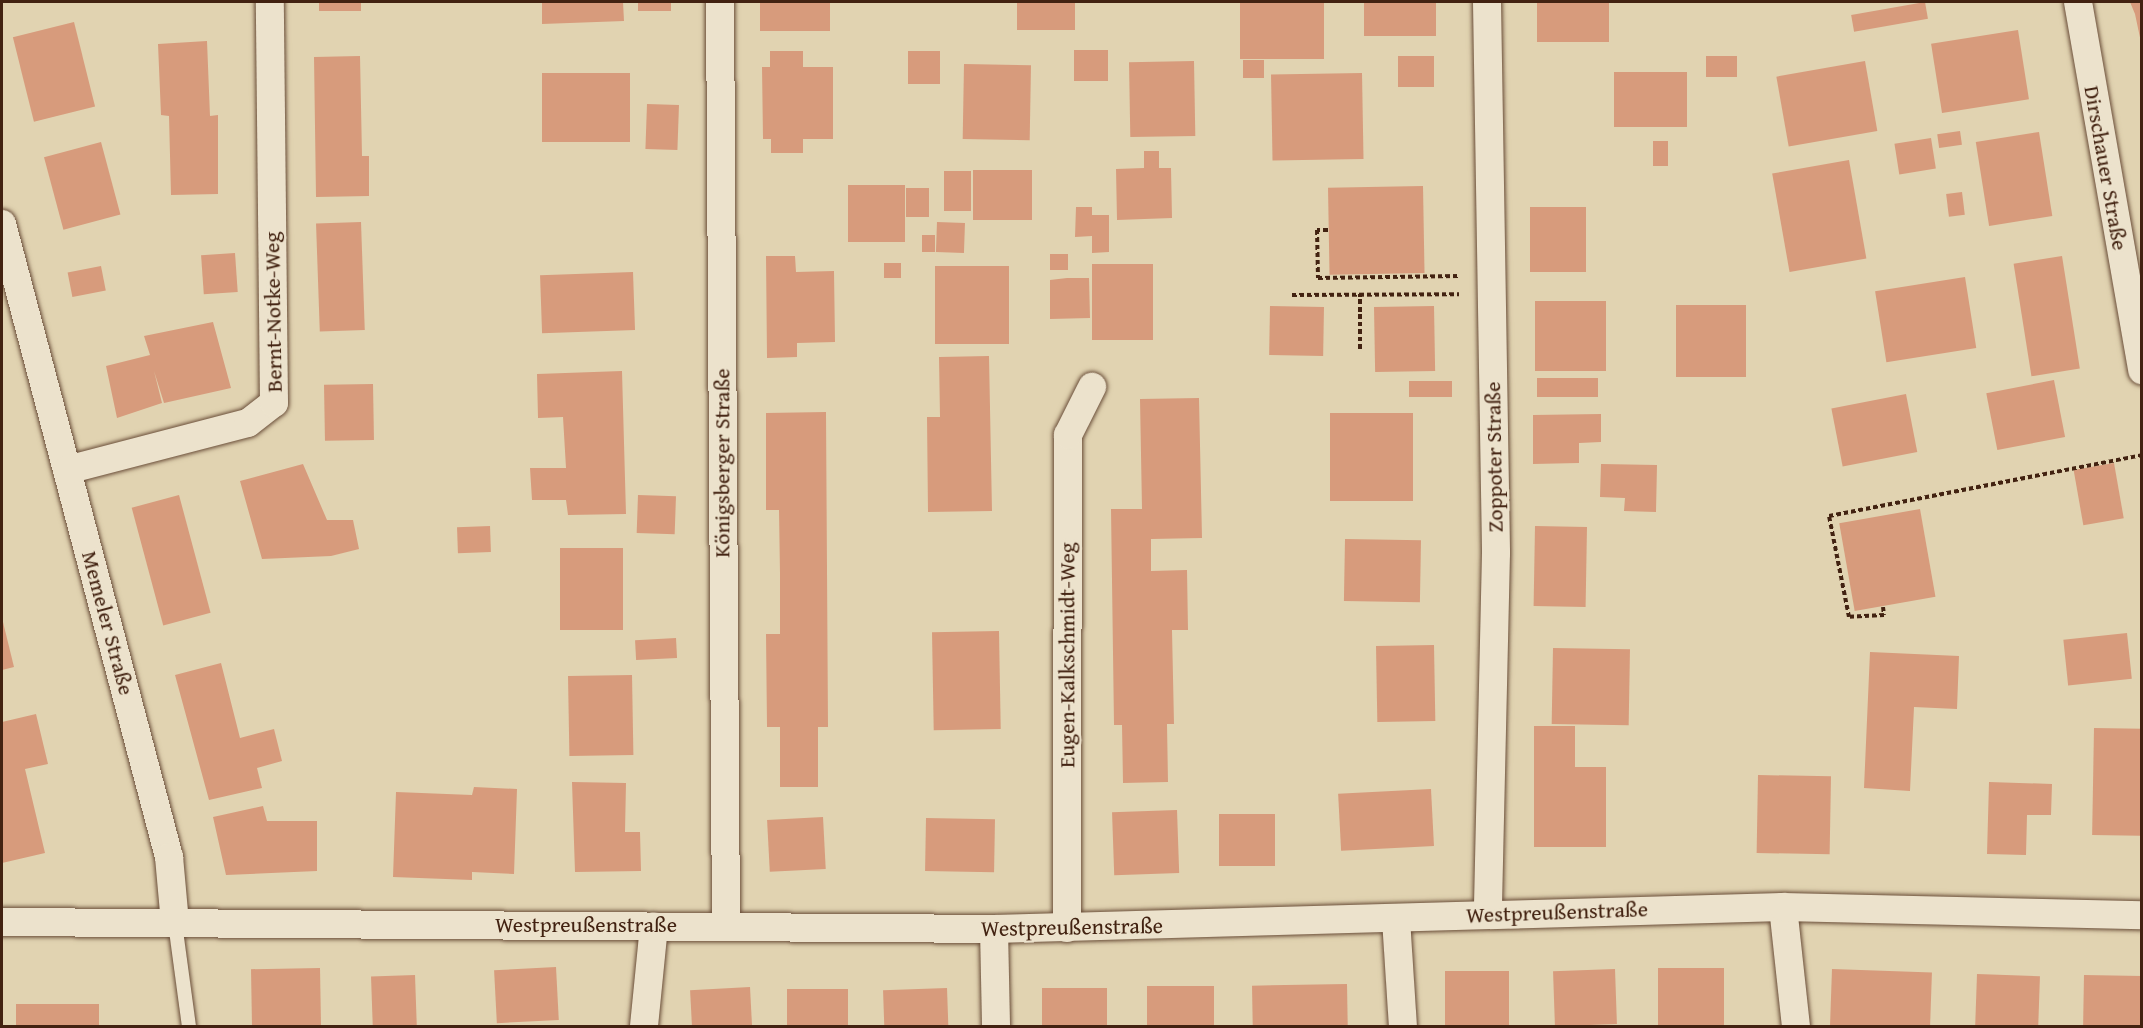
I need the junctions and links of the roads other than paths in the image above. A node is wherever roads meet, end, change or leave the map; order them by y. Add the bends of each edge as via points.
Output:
1 (270, 2) edge
2 (720, 2) edge
3 (1487, 2) edge
4 (2078, 2) edge
5 (2, 224) edge
6 (2142, 370) edge
7 (1092, 387) dead end
8 (68, 470) junction
9 (1783, 907) junction
10 (1488, 913) junction
11 (2142, 915) edge
12 (1396, 919) junction
13 (2, 922) edge
14 (175, 923) junction
15 (726, 925) junction
16 (654, 926) junction
17 (1067, 928) junction
18 (994, 929) junction
19 (189, 1026) edge
20 (644, 1026) edge
21 (996, 1026) edge
22 (1403, 1026) edge
23 (1796, 1026) edge

1 - 8 street, Bernt-Notke-Weg via 274,404 248,423
2 - 15 street, Königsberger Straße
3 - 10 street, Zoppoter Straße via 1496,552
4 - 6 street, Dirschauer Straße
5 - 8 street, Memeler Straße
7 - 17 street, Eugen-Kalkschmidt-Weg via 1068,435
8 - 14 street, Memeler Straße via 169,857
9 - 10 street, Westpreußenstraße
9 - 11 street, Westpreußenstraße
9 - 23 street
10 - 12 street, Westpreußenstraße
12 - 17 street, Westpreußenstraße
12 - 22 street
13 - 14 street, Westpreußenstraße
14 - 16 street, Westpreußenstraße
14 - 19 lane, Memeler Straße
15 - 16 street, Westpreußenstraße
15 - 18 street, Westpreußenstraße
16 - 20 street
17 - 18 street, Westpreußenstraße
18 - 21 street

